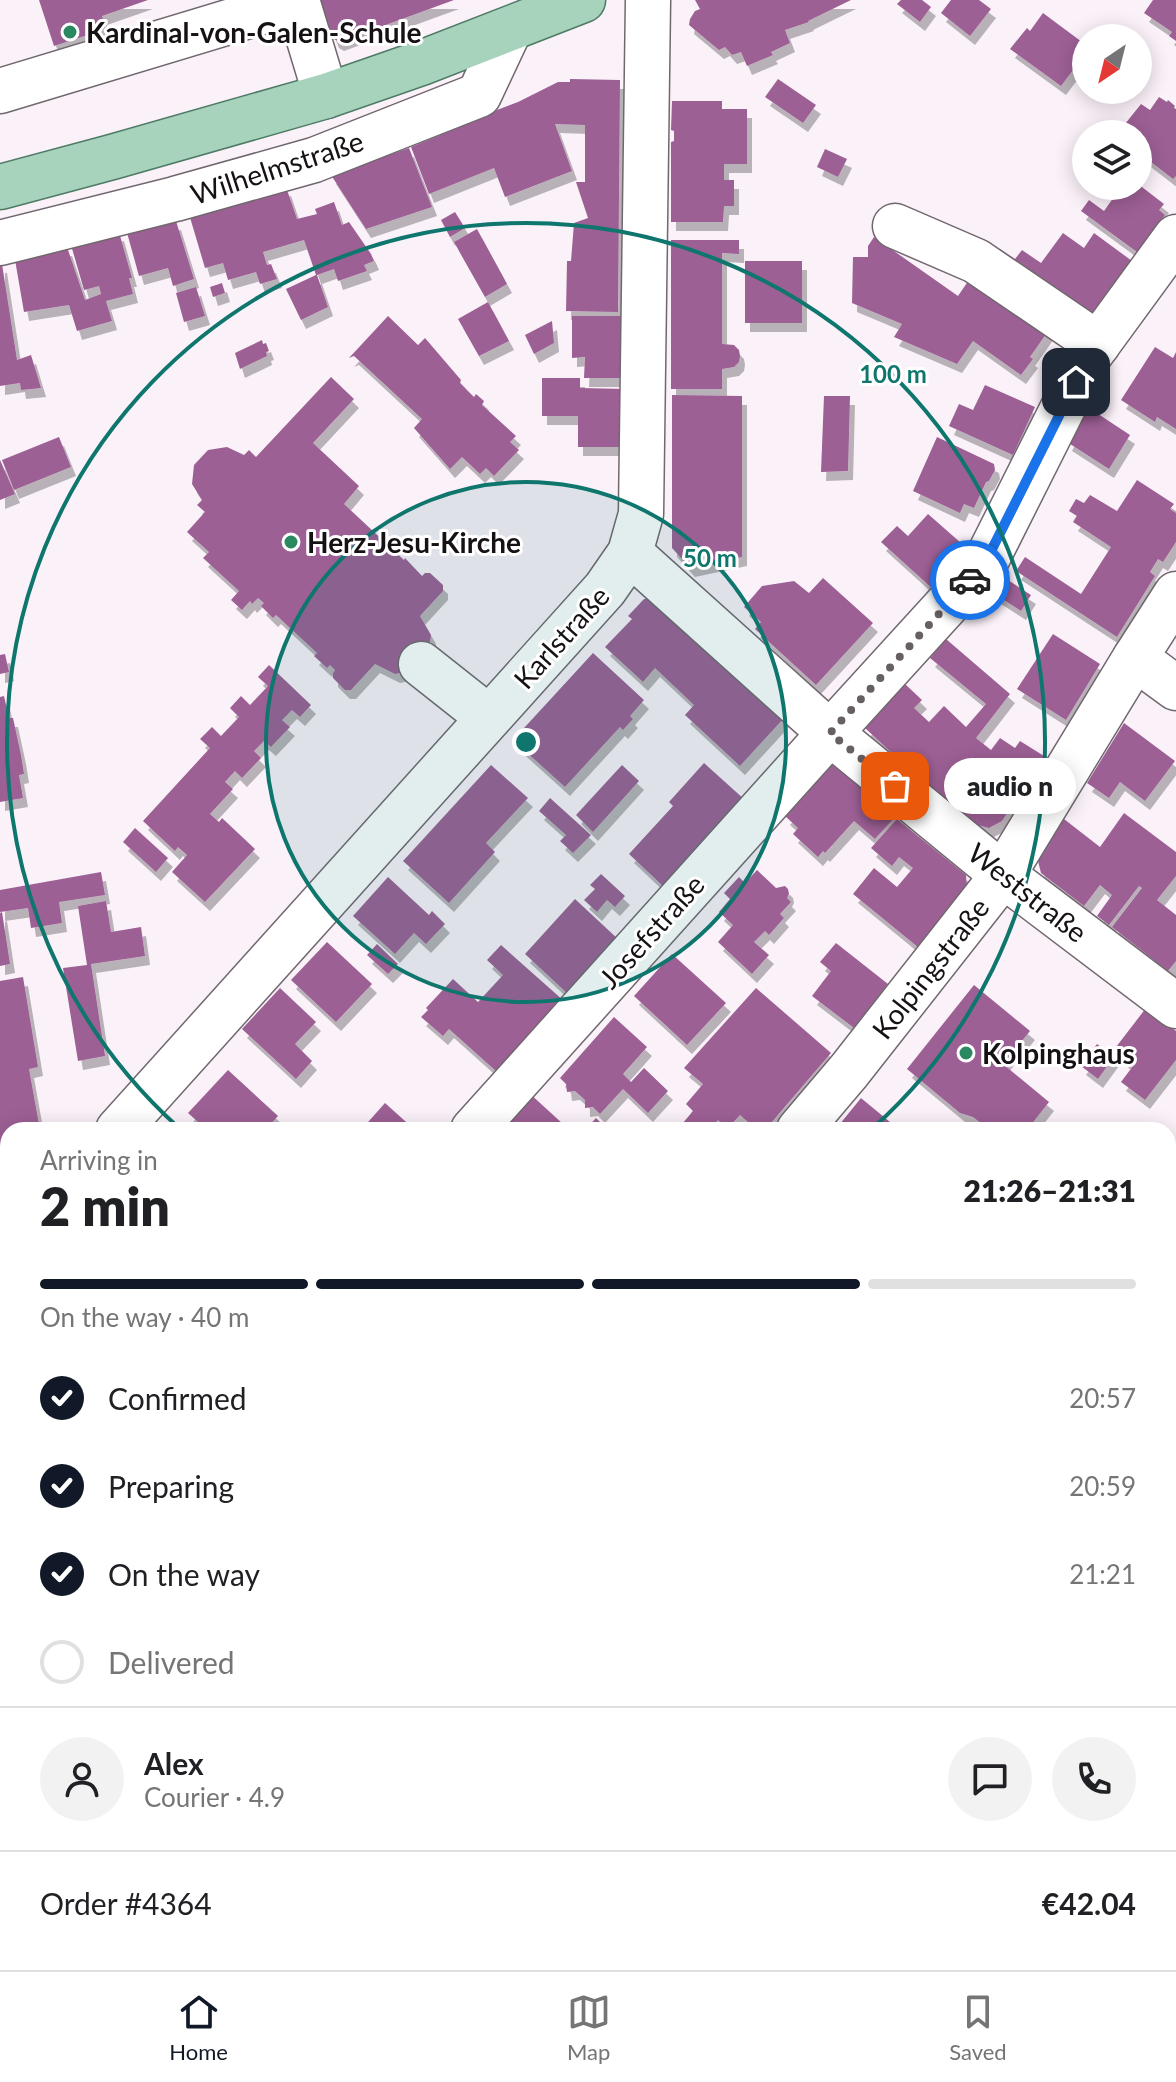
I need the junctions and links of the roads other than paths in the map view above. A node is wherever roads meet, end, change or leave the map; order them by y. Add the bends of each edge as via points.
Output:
1 (298, 0) edge
2 (583, 0) edge
3 (648, 0) edge
4 (510, 29) junction
5 (0, 91) edge
6 (326, 96) junction
7 (0, 187) edge
8 (895, 226) dead end
9 (1176, 237) edge
10 (0, 243) edge
11 (1098, 344) junction
12 (630, 553) junction
13 (1176, 594) edge
14 (1135, 658) junction
15 (421, 664) dead end
16 (1176, 688) edge
17 (488, 717) junction
18 (830, 733) junction
19 (1003, 875) junction
20 (1176, 1006) edge
21 (125, 1122) edge
22 (480, 1122) edge
23 (806, 1122) edge

1 - 5 street
1 - 6 street
2 - 4 main road, Wilhelmstraße
3 - 12 street, Karlstraße via 641,514
4 - 6 main road, Wilhelmstraße
4 - 10 street, Wilhelmstraße via 479,95 314,160
6 - 7 main road, Wilhelmstraße
8 - 11 street via 976,261
9 - 11 street, Josefstraße
11 - 18 street, Josefstraße via 985,563
12 - 17 street, Karlstraße via 605,589
12 - 18 street, Weststraße
13 - 14 street, Kolpingstraße
14 - 16 street
14 - 19 street, Kolpingstraße
15 - 17 street
17 - 21 street, Karlstraße
18 - 19 street, Weststraße
18 - 22 street, Josefstraße
19 - 20 street, Weststraße
19 - 23 street, Kolpingstraße

